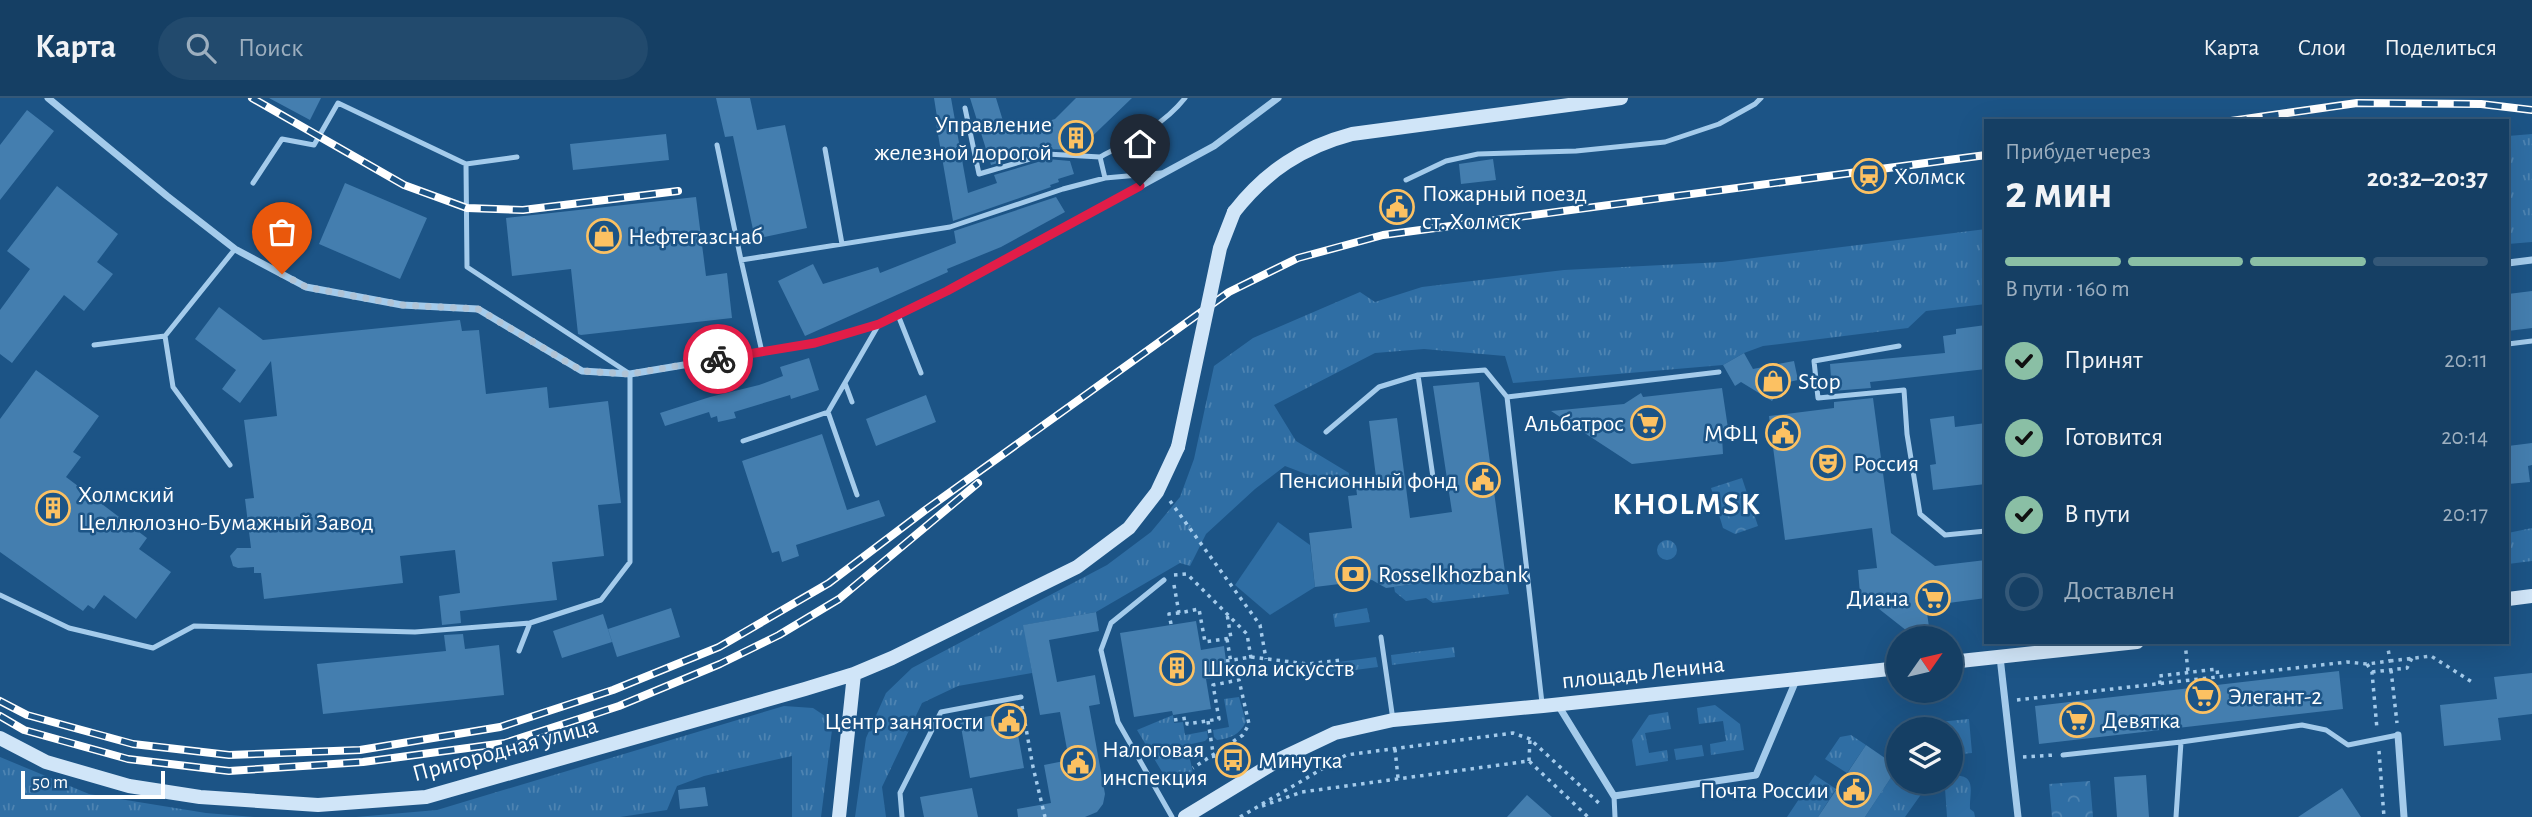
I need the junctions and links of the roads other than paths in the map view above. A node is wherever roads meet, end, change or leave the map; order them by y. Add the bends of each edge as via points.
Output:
1 (48, 98) edge
2 (1185, 98) edge
3 (1278, 98) edge
4 (1621, 98) edge
5 (1761, 98) edge
6 (965, 108) dead end
7 (718, 145) dead end
8 (825, 149) dead end
9 (517, 157) dead end
10 (1100, 157) junction
11 (466, 164) junction
12 (1164, 173) junction
13 (1105, 178) junction
14 (1406, 180) dead end
15 (253, 183) dead end
16 (842, 244) junction
17 (235, 249) junction
18 (741, 260) junction
19 (2532, 260) edge
20 (2509, 263) edge
21 (898, 315) junction
22 (879, 324) junction
23 (165, 336) junction
24 (2532, 341) edge
25 (2509, 344) edge
26 (94, 345) dead end
27 (1899, 346) dead end
28 (762, 352) junction
29 (1719, 372) dead end
30 (921, 373) dead end
31 (630, 374) junction
32 (1418, 375) junction
33 (845, 383) junction
34 (1507, 397) junction
35 (852, 402) dead end
36 (828, 412) junction
37 (1326, 432) dead end
38 (743, 441) dead end
39 (230, 465) dead end
40 (1434, 484) dead end
41 (857, 495) dead end
42 (1984, 531) edge
43 (1164, 580) dead end
44 (0, 595) edge
45 (2532, 596) edge
46 (2509, 599) edge
47 (530, 623) junction
48 (1381, 637) dead end
49 (2102, 644) edge
50 (2016, 649) edge
51 (519, 651) dead end
52 (2000, 657) junction
53 (1964, 661) edge
54 (1886, 669) edge
55 (854, 674) junction
56 (1797, 678) junction
57 (1021, 697) road end
58 (1550, 705) junction
59 (1393, 720) junction
60 (2399, 735) joint
61 (0, 738) edge
62 (2181, 742) junction
63 (2063, 755) road end
64 (1614, 796) junction
65 (839, 817) edge
66 (902, 817) edge
67 (1172, 817) edge
68 (1185, 817) edge
69 (1615, 817) edge
70 (2018, 817) edge
71 (2176, 817) edge
72 (2404, 817) edge

1 - 17 street
2 - 10 lane via 1144,135
3 - 12 street via 1214,146
4 - 55 main road, Пригородная улица, bridge via 1352,134 1326,141 1274,170 1234,212 1220,248 1178,447 1157,492 1129,528 1077,567
5 - 14 lane via 1719,124 1665,142 1478,154 1446,161
6 - 10 lane via 979,174 1046,154
7 - 18 lane
8 - 16 lane
9 - 11 lane
10 - 13 lane
11 - 15 lane via 338,103 314,145 282,139
11 - 31 lane via 467,267
12 - 13 lane
12 - 21 street
13 - 16 lane via 950,227
16 - 18 lane
17 - 23 lane
17 - 31 street via 306,287 402,305 478,309 582,371
18 - 28 lane
19 - 20 street
21 - 22 street
21 - 30 lane
22 - 28 street via 815,343
22 - 33 lane
23 - 26 lane
23 - 39 lane via 173,387
24 - 25 lane
27 - 42 lane via 1814,361 1818,398 1904,390 1920,514 1945,535
28 - 31 street
29 - 34 lane
31 - 47 lane via 630,562 601,600
32 - 34 lane via 1485,370
32 - 37 lane via 1379,387
32 - 40 lane
33 - 35 lane
33 - 36 lane
34 - 58 lane
36 - 38 lane
36 - 41 lane
43 - 67 lane via 1111,623 1101,650 1118,722
44 - 47 lane via 69,628 153,648 194,626 415,632
45 - 46 main road
47 - 51 lane
48 - 59 lane
49 - 50 main road
50 - 52 main road
52 - 53 main road
52 - 70 street
54 - 56 main road, площадь Ленина
55 - 61 main road, Пригородная улица via 426,797 318,805 200,797 117,783 46,762
55 - 65 main road
56 - 58 main road, площадь Ленина
56 - 64 street via 1756,775
57 - 66 lane via 941,712 900,793
58 - 59 main road, площадь Ленина
58 - 64 street
59 - 68 main road, площадь Ленина via 1335,733 1282,758
60 - 62 lane via 2348,745 2326,730 2302,725
60 - 72 street
62 - 63 lane
62 - 71 lane
64 - 69 lane

